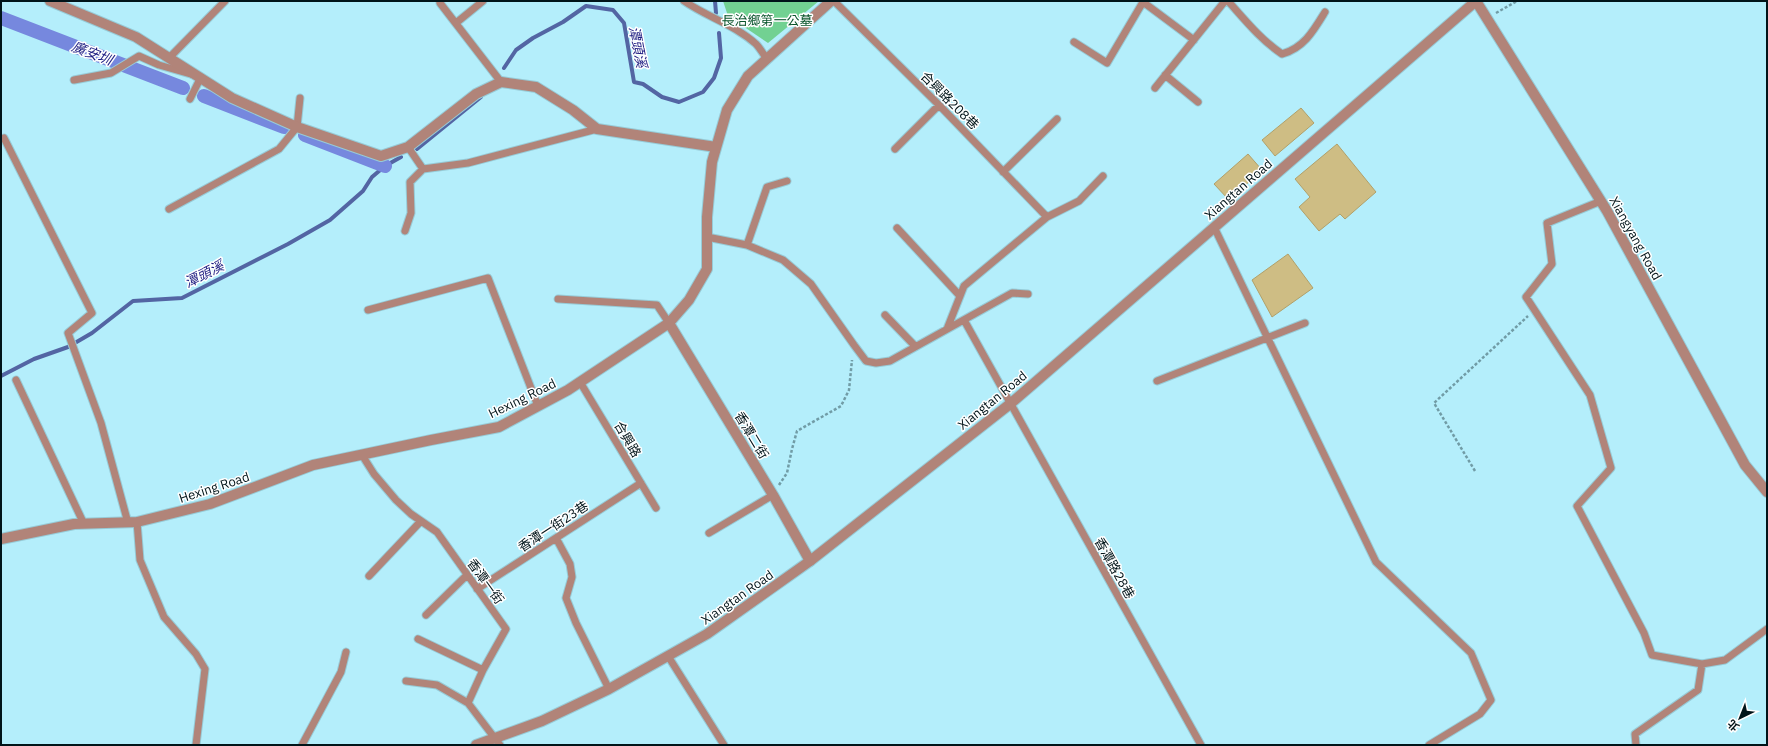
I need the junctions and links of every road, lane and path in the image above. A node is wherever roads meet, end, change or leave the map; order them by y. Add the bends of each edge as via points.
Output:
1 (50, 1) edge
2 (225, 1) edge
3 (483, 1) edge
4 (684, 1) edge
5 (831, 1) edge
6 (834, 1) edge
7 (1227, 1) edge
8 (1476, 1) edge
9 (1517, 1) edge
10 (440, 3) dead end
11 (1325, 12) dead end
12 (1487, 18) junction
13 (456, 23) junction
14 (1194, 40) junction
15 (1074, 42) dead end
16 (169, 58) junction
17 (767, 59) junction
18 (1165, 75) junction
19 (201, 77) junction
20 (74, 80) dead end
21 (501, 82) junction
22 (1155, 88) dead end
23 (190, 98) dead end
24 (300, 98) dead end
25 (1198, 102) dead end
26 (939, 105) junction
27 (1057, 119) dead end
28 (297, 128) junction
29 (597, 129) junction
30 (4, 138) dead end
31 (408, 147) junction
32 (716, 147) junction
33 (895, 149) dead end
34 (423, 169) junction
35 (1003, 172) junction
36 (1102, 176) dead end
37 (787, 181) dead end
38 (1601, 201) junction
39 (169, 209) dead end
40 (1047, 217) junction
41 (1214, 227) junction
42 (897, 228) dead end
43 (405, 231) dead end
44 (707, 237) junction
45 (747, 245) junction
46 (1028, 294) dead end
47 (960, 296) junction
48 (558, 299) dead end
49 (368, 310) dead end
50 (1534, 310) junction
51 (885, 316) dead end
52 (964, 320) junction
53 (1305, 322) dead end
54 (669, 323) junction
55 (948, 329) junction
56 (1267, 337) junction
57 (854, 345) junction
58 (915, 346) junction
59 (16, 380) dead end
60 (1157, 381) dead end
61 (580, 382) junction
62 (1010, 404) junction
63 (538, 406) junction
64 (362, 455) junction
65 (1475, 472) dead end
66 (641, 483) junction
67 (1767, 492) edge
68 (773, 495) junction
69 (656, 508) dead end
70 (421, 521) junction
71 (132, 523) junction
72 (84, 524) junction
73 (709, 533) dead end
74 (556, 538) junction
75 (1, 539) edge
76 (810, 561) junction
77 (467, 575) junction
78 (369, 576) dead end
79 (477, 589) junction
80 (426, 615) dead end
81 (1767, 629) edge
82 (418, 639) dead end
83 (346, 652) dead end
84 (668, 656) junction
85 (1702, 664) junction
86 (483, 670) junction
87 (406, 681) dead end
88 (609, 689) junction
89 (468, 703) junction
90 (497, 742) edge
91 (196, 745) edge
92 (302, 745) edge
93 (476, 745) edge
94 (724, 745) edge
95 (1200, 745) edge
96 (1429, 745) edge
97 (1636, 745) edge

1 - 16 street via 136,37
2 - 16 lane
3 - 13 lane
4 - 17 lane via 737,30 757,45
5 - 17 street, Hexing Road
6 - 26 lane, 合興路208巷
7 - 11 lane via 1255,32 1282,54 1292,51 1309,38
7 - 14 lane
8 - 12 street, Xiangyang Road
8 - 41 street, Xiangtan Road
9 - 12 path
10 - 13 lane
12 - 38 street, Xiangyang Road
13 - 21 lane
14 - 15 lane via 1143,2 1107,62
14 - 18 lane
16 - 19 street
17 - 32 street, Hexing Road via 748,76 727,110
18 - 22 lane
18 - 25 lane
19 - 20 lane via 159,65 139,56 111,73
19 - 23 lane
19 - 28 street via 232,98
21 - 29 street via 536,87 573,110
21 - 31 street via 476,94
24 - 28 lane
26 - 33 lane
26 - 35 lane, 合興路208巷
27 - 35 lane
28 - 31 street via 381,156
28 - 39 lane via 279,149
29 - 32 street
29 - 34 lane via 468,163
30 - 71 lane via 92,313 68,333 101,422
31 - 34 lane
32 - 44 street, Hexing Road via 712,162
34 - 43 lane via 410,182 411,213
35 - 40 lane, 合興路208巷
36 - 40 lane via 1079,201
37 - 45 lane via 767,187
38 - 50 lane via 1547,223 1552,264 1526,297
38 - 67 street, Xiangyang Road via 1745,465
40 - 47 lane via 964,286
41 - 56 lane
41 - 62 street, Xiangtan Road
42 - 47 lane
44 - 45 lane
44 - 54 street, Hexing Road via 707,269 689,300
45 - 57 lane via 783,260 812,284
46 - 52 lane via 1012,293
47 - 55 lane
48 - 54 lane via 657,305
49 - 63 lane via 488,278
50 - 65 path via 1434,403
50 - 85 lane via 1590,395 1610,468 1577,506 1644,633 1652,655
51 - 58 lane
52 - 55 lane
52 - 62 lane, 香潭路28巷
53 - 56 lane
54 - 61 street, Hexing Road
54 - 68 street, 香潭二街
55 - 58 lane
56 - 60 lane
56 - 96 lane via 1376,562 1471,653 1491,700 1480,714
57 - 58 lane via 866,361 876,363 890,361
57 - 68 path via 849,390 841,406 797,430 788,472
59 - 72 lane
61 - 63 street, Hexing Road
61 - 66 lane, 合興路
62 - 76 street, Xiangtan Road
62 - 95 lane, 香潭路28巷
63 - 64 street, Hexing Road via 499,427
64 - 70 lane, 香潭一街 via 396,500
64 - 71 street, Hexing Road via 313,465 210,504
66 - 69 lane, 合興路
66 - 74 lane, 香潭一街23巷
68 - 73 lane
68 - 76 street, 香潭二街
70 - 77 lane, 香潭一街 via 437,532
70 - 78 lane
71 - 72 street, Hexing Road
71 - 91 lane via 140,560 164,617 196,654 205,669
72 - 75 street, Hexing Road
74 - 79 lane, 香潭一街23巷
74 - 88 lane via 570,564 572,577 566,598
76 - 84 street, Xiangtan Road via 707,634
77 - 79 lane, 香潭一街
77 - 80 lane
79 - 86 lane, 香潭一街 via 506,629
81 - 85 lane via 1725,660
82 - 86 lane
83 - 92 lane via 340,672
84 - 88 street, Xiangtan Road
84 - 94 lane
85 - 97 lane via 1698,690 1635,734
86 - 89 lane, 香潭一街
87 - 89 lane via 437,685
88 - 90 street, Xiangtan Road
89 - 90 lane
90 - 93 street, Xiangtan Road

